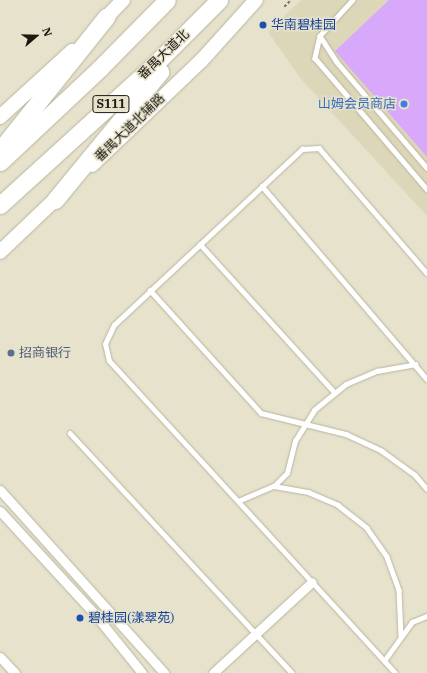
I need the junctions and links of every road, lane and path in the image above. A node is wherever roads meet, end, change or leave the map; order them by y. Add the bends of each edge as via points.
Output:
1 (123, 0) edge
2 (167, 0) edge
3 (256, 0) edge
4 (291, 0) edge
5 (353, 0) edge
6 (215, 5) edge
7 (284, 7) dead end
8 (107, 16) junction
9 (320, 36) junction
10 (0, 117) edge
11 (0, 150) edge
12 (0, 162) edge
13 (427, 168) edge
14 (262, 186) junction
15 (427, 189) edge
16 (55, 200) junction
17 (0, 205) edge
18 (200, 244) junction
19 (0, 252) edge
20 (427, 273) edge
21 (150, 290) junction
22 (415, 364) junction
23 (427, 378) edge
24 (335, 393) junction
25 (304, 425) junction
26 (70, 433) dead end
27 (274, 486) junction
28 (427, 489) edge
29 (0, 490) edge
30 (238, 501) junction
31 (0, 511) edge
32 (312, 582) junction
33 (427, 616) edge
34 (256, 633) junction
35 (402, 636) junction
36 (0, 657) edge
37 (384, 662) junction
38 (15, 673) edge
39 (142, 673) edge
40 (164, 673) edge
41 (213, 673) edge
42 (292, 673) edge
43 (395, 673) edge

1 - 8 main road
2 - 12 highway, S111 via 100,68
3 - 16 main road, 番禺大道北辅路 via 201,61
4 - 7 path
5 - 9 lane
6 - 16 highway
6 - 17 highway, 番禺大道北 / S111 via 154,65
8 - 10 main road
8 - 11 highway
9 - 13 lane via 336,61
9 - 15 lane via 315,58
14 - 18 lane
14 - 20 lane via 302,149 319,148
14 - 22 lane
16 - 19 main road, 番禺大道北辅路
18 - 21 lane
18 - 24 lane
21 - 25 lane via 261,413
21 - 30 lane via 114,325 105,344 109,360
22 - 23 lane
22 - 24 lane via 377,371 346,384
24 - 25 lane via 314,410
25 - 27 lane via 295,441 287,473
25 - 28 lane via 346,434 382,451 415,475
26 - 34 lane
27 - 30 lane
27 - 35 lane via 308,492 338,505 366,528 387,557 399,590
29 - 40 street
30 - 32 lane
31 - 39 street via 93,612
32 - 34 street
32 - 37 lane
33 - 35 lane via 412,622
34 - 41 street
34 - 42 lane
35 - 37 lane
36 - 38 street
37 - 43 lane

